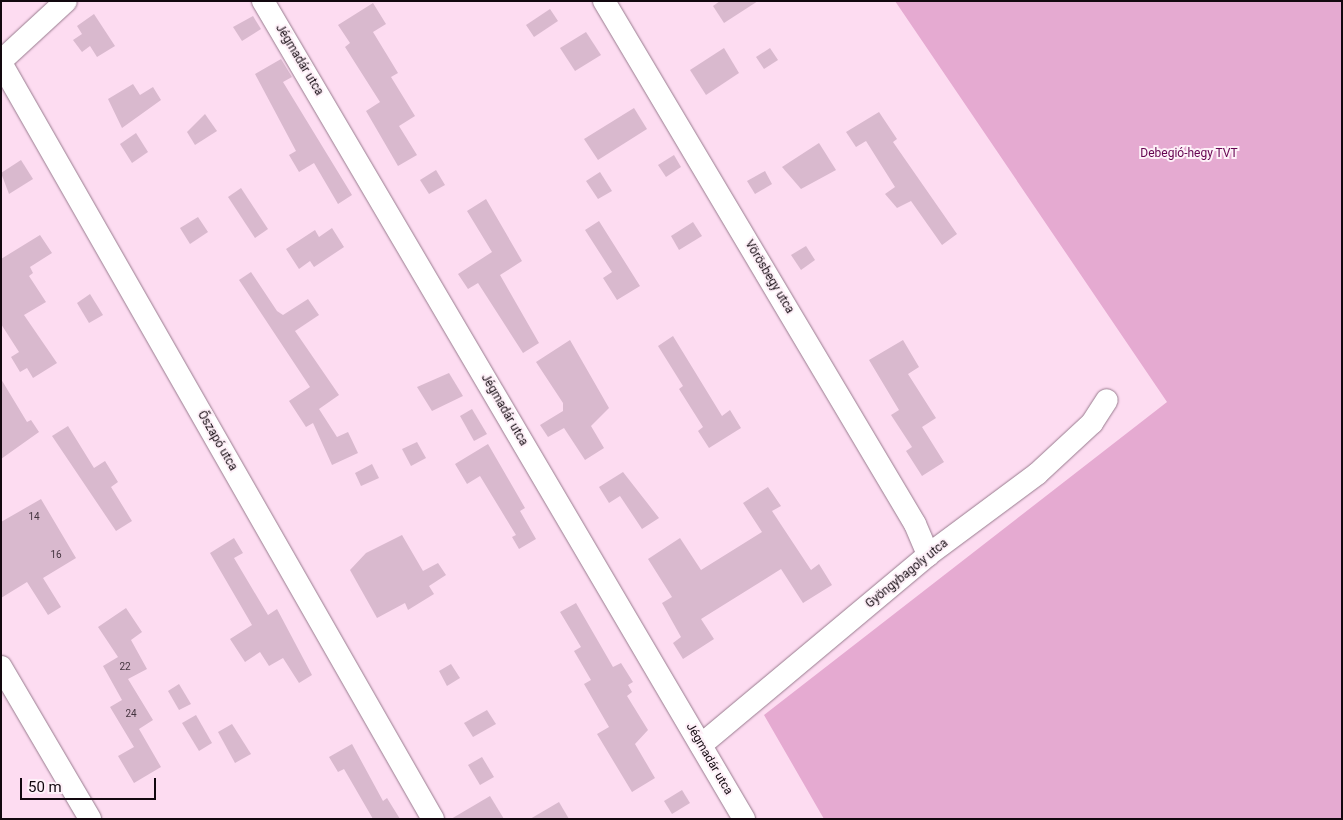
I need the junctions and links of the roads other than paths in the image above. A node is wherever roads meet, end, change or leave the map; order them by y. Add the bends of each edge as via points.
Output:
1 (66, 1) edge
2 (263, 1) edge
3 (604, 1) edge
4 (1, 62) edge
5 (1107, 400) dead end
6 (928, 555) junction
7 (1, 667) edge
8 (702, 745) junction
9 (90, 819) edge
10 (434, 819) edge
11 (744, 819) edge

1 - 4 street
2 - 8 street, Jégmadár utca
3 - 6 street, Vörösbegy utca via 915,524
4 - 10 street, Őszapó utca
5 - 6 street, Gyöngybagoly utca via 1092,423 1037,474
6 - 8 street, Gyöngybagoly utca
7 - 9 street
8 - 11 street, Jégmadár utca

